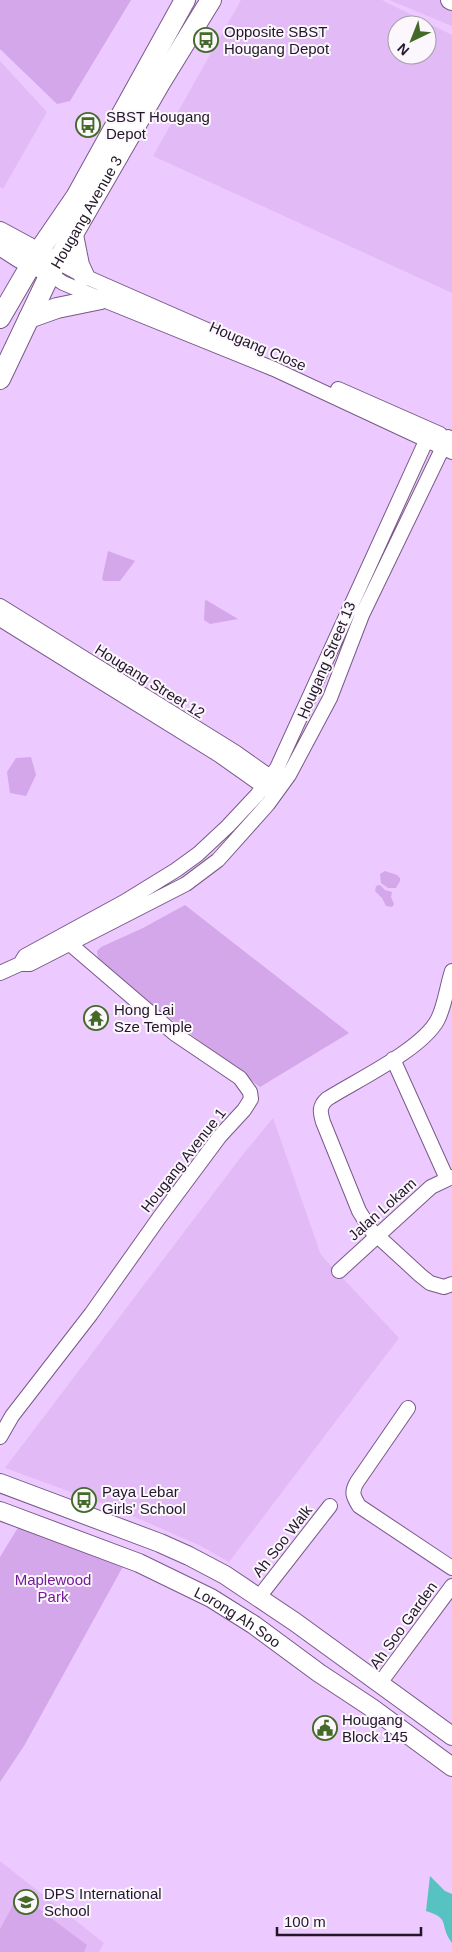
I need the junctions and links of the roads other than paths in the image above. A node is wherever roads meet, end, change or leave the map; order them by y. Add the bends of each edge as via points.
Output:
1 (185, 0) edge
2 (211, 0) edge
3 (0, 231) edge
4 (73, 235) junction
5 (0, 246) edge
6 (35, 258) junction
7 (54, 268) junction
8 (84, 276) junction
9 (101, 299) junction
10 (0, 318) edge
11 (29, 318) junction
12 (0, 379) edge
13 (429, 435) junction
14 (449, 444) edge
15 (0, 606) edge
16 (0, 619) edge
17 (273, 786) junction
18 (65, 940) junction
19 (452, 971) edge
20 (0, 973) edge
21 (448, 1001) edge
22 (394, 1059) junction
23 (449, 1178) edge
24 (377, 1235) junction
25 (339, 1271) dead end
26 (452, 1284) edge
27 (408, 1408) dead end
28 (0, 1437) edge
29 (0, 1484) edge
30 (330, 1506) dead end
31 (0, 1511) edge
32 (452, 1568) edge
33 (452, 1586) edge
34 (258, 1597) junction
35 (380, 1683) junction
36 (452, 1736) edge
37 (452, 1767) edge

1 - 6 highway, Hougang Avenue 3 via 76,197
2 - 4 highway, Hougang Avenue 3
3 - 6 main road
4 - 7 highway, Hougang Avenue 3
4 - 8 highway
5 - 6 main road
6 - 7 main road
6 - 10 highway, Hougang Avenue 3
7 - 8 street, Hougang Close
7 - 9 street, Hougang Close via 63,283
7 - 11 highway, Hougang Avenue 3
8 - 13 street, Hougang Close
9 - 11 highway via 57,308
9 - 13 street, Hougang Close
11 - 12 highway, Hougang Avenue 3
13 - 14 street, Hougang Close
13 - 17 street, Hougang Street 13 via 277,768
14 - 17 street, Hougang Street 13 via 362,615 330,698
15 - 17 street, Hougang Street 12 via 235,752
16 - 17 street, Hougang Street 12 via 219,756
17 - 18 street, Hougang Street 13 via 198,854 127,908
18 - 20 street via 30,964 20,964
18 - 28 street, Hougang Avenue 1 via 175,1034 240,1078 251,1099 158,1218 92,1314 24,1400
19 - 21 street
21 - 22 street via 433,1027 409,1050
22 - 23 street
22 - 24 street via 327,1099 320,1109 360,1211
23 - 24 street, Jalan Lokam via 431,1187
24 - 25 street, Jalan Lokam
24 - 26 street via 430,1282 444,1287
27 - 32 street via 357,1482 353,1497 359,1506
29 - 34 main road, Lorong Ah Soo via 160,1543 226,1576
30 - 34 street, Ah Soo Walk
31 - 37 main road, Lorong Ah Soo via 139,1563 211,1598 254,1625
33 - 35 street, Ah Soo Garden
34 - 35 main road, Lorong Ah Soo
35 - 36 main road, Lorong Ah Soo

